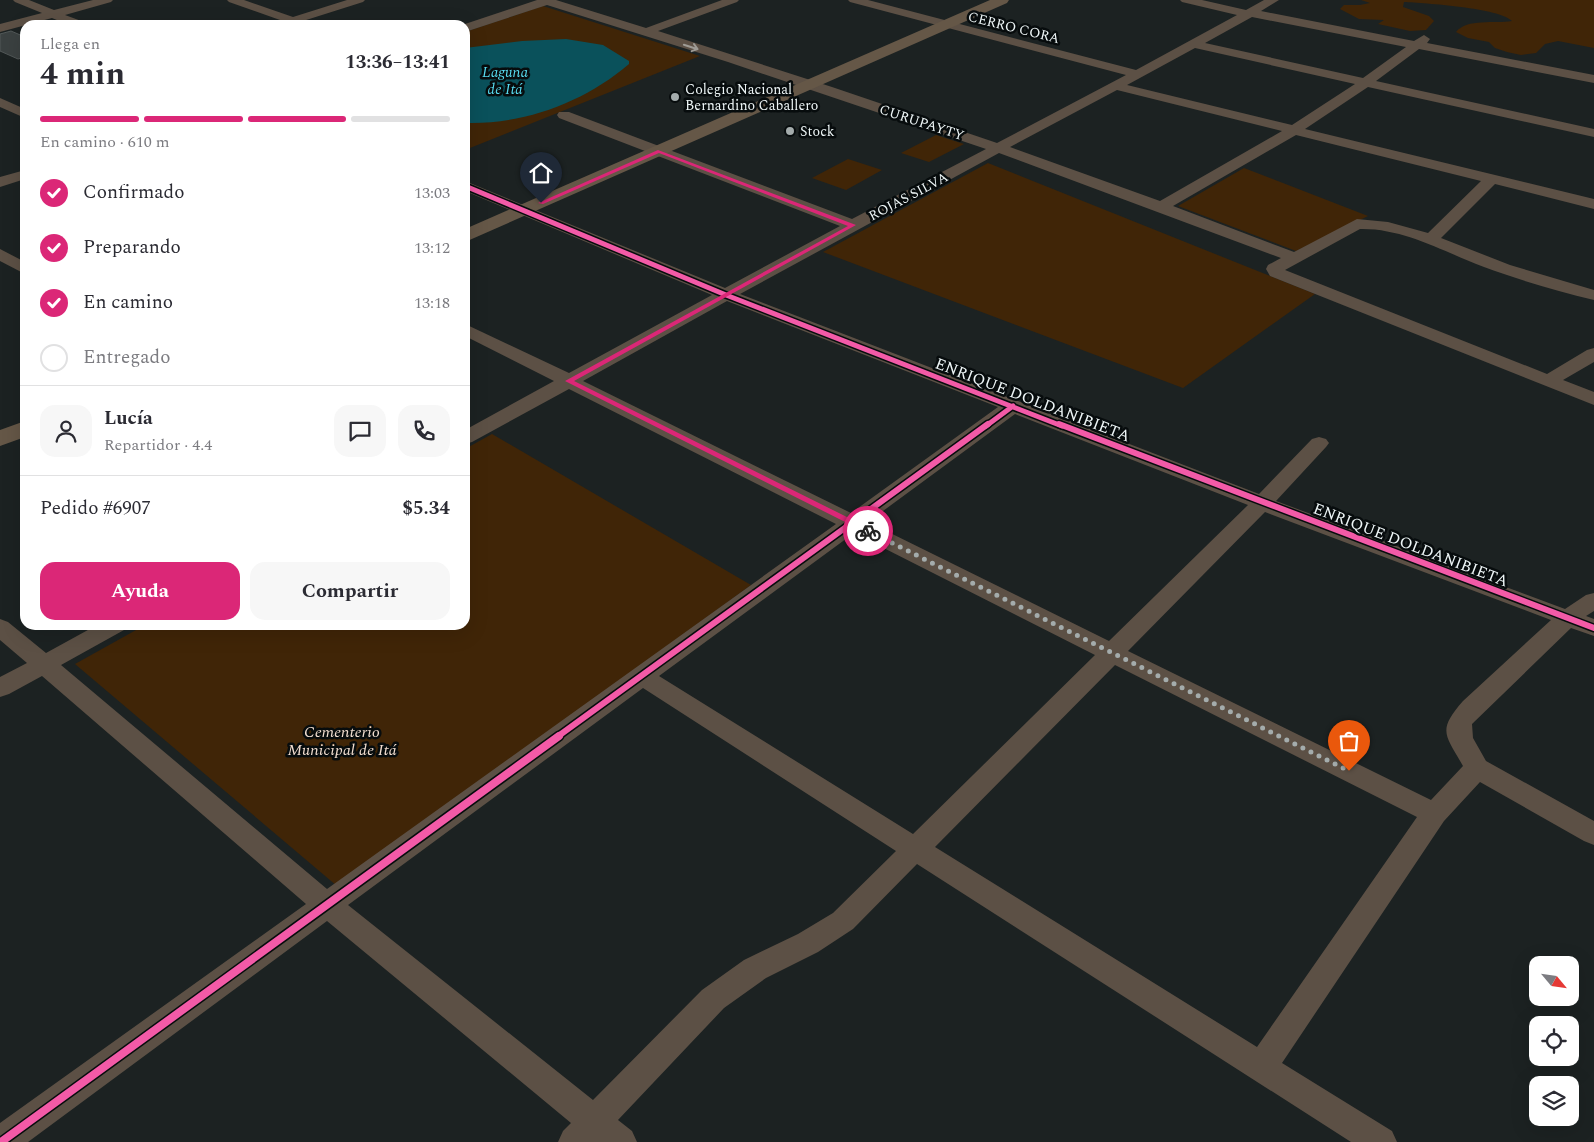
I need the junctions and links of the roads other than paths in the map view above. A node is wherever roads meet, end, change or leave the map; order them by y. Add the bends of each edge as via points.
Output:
1 (19, 0) edge
2 (107, 0) edge
3 (234, 0) edge
4 (359, 0) edge
5 (547, 0) edge
6 (733, 0) edge
7 (854, 0) edge
8 (1002, 0) edge
9 (1186, 0) edge
10 (1273, 0) edge
11 (52, 14) junction
12 (1249, 14) junction
13 (30, 20) edge
14 (67, 20) edge
15 (289, 20) edge
16 (295, 20) edge
17 (20, 23) edge
18 (945, 25) junction
19 (470, 26) edge
20 (0, 28) edge
21 (645, 32) junction
22 (1433, 33) dead end
23 (1194, 44) junction
24 (1417, 45) junction
25 (1138, 74) junction
26 (1594, 79) edge
27 (1365, 82) junction
28 (809, 85) junction
29 (1115, 86) junction
30 (20, 104) edge
31 (4, 106) edge
32 (20, 112) edge
33 (564, 116) dead end
34 (1292, 130) junction
35 (1587, 132) edge
36 (999, 147) junction
37 (658, 151) junction
38 (20, 176) edge
39 (1491, 179) junction
40 (0, 182) edge
41 (470, 188) edge
42 (1594, 204) edge
43 (1162, 206) junction
44 (524, 211) junction
45 (853, 225) junction
46 (470, 234) edge
47 (1430, 240) junction
48 (0, 254) edge
49 (1295, 258) junction
50 (20, 265) edge
51 (20, 268) edge
52 (0, 274) edge
53 (726, 295) junction
54 (1594, 295) edge
55 (470, 332) edge
56 (1594, 354) edge
57 (569, 381) junction
58 (1548, 381) junction
59 (1594, 399) edge
60 (1013, 406) junction
61 (20, 430) edge
62 (470, 435) edge
63 (0, 439) edge
64 (1319, 443) dead end
65 (1262, 503) junction
66 (852, 523) junction
67 (1594, 600) edge
68 (1568, 618) junction
69 (0, 627) edge
70 (1594, 628) edge
71 (107, 630) edge
72 (1112, 652) junction
73 (44, 664) junction
74 (641, 676) junction
75 (0, 688) edge
76 (1477, 768) junction
77 (1434, 814) junction
78 (1594, 834) edge
79 (914, 849) junction
80 (326, 904) junction
81 (1261, 1067) junction
82 (595, 1121) junction
83 (1, 1142) edge
84 (575, 1142) edge
85 (620, 1142) edge
86 (1380, 1142) edge

1 - 11 street
2 - 11 street
3 - 15 street
4 - 16 street
5 - 19 street
5 - 21 street, CURUPAYTY
6 - 21 street
7 - 18 street, CERRO CORA
8 - 18 main road
9 - 12 street
10 - 12 street, ROJAS SILVA
11 - 13 street
11 - 14 street
12 - 23 street, ROJAS SILVA
12 - 24 street
17 - 20 street
18 - 25 street, CERRO CORA
18 - 28 main road
21 -> 28 street, CURUPAYTY
22 - 24 street
23 - 25 street, ROJAS SILVA
23 - 27 street
24 - 26 street
24 - 27 street
25 - 29 street, ROJAS SILVA
27 - 34 street
27 - 35 street
28 - 36 street, CURUPAYTY
28 - 37 main road
29 - 34 street
29 - 36 street, ROJAS SILVA
30 - 31 street
31 - 32 street
33 - 37 street
34 - 39 street
34 - 43 street
36 - 43 street, CURUPAYTY
36 - 45 street, ROJAS SILVA
37 - 44 main road
37 - 45 street
38 - 40 street
39 - 42 street
39 - 47 street
41 - 44 street, ENRIQUE DOLDANIBIETA
43 - 49 street, CURUPAYTY
44 - 46 main road
44 - 53 street, ENRIQUE DOLDANIBIETA
45 - 53 street, ROJAS SILVA
47 - 49 street via 1368,222 1357,224
47 - 54 street via 1492,264
48 - 50 street
49 - 58 street via 1274,268 1276,272
51 - 52 street
53 - 57 street, ROJAS SILVA
53 - 60 street, ENRIQUE DOLDANIBIETA
55 - 57 street
56 - 58 street
57 - 62 street, ROJAS SILVA
57 - 66 street
58 - 59 street
60 - 65 street, ENRIQUE DOLDANIBIETA
60 - 66 street
61 - 63 main road
64 - 65 street
65 - 68 street, ENRIQUE DOLDANIBIETA
65 - 72 street
66 - 72 street
66 - 74 street
67 - 68 street
68 - 70 street, ENRIQUE DOLDANIBIETA
68 - 76 street via 1459,722 1460,738
69 - 73 street
71 - 73 street
72 - 77 street
72 - 79 street
73 - 75 street
73 - 80 street
74 - 79 street
74 - 80 street
76 - 77 street
76 - 78 street
77 - 81 street
79 - 81 street
79 - 82 street via 843,921 808,943 755,969 713,998
80 - 82 street
80 - 83 street
81 - 86 street
82 - 84 street
82 - 85 street

